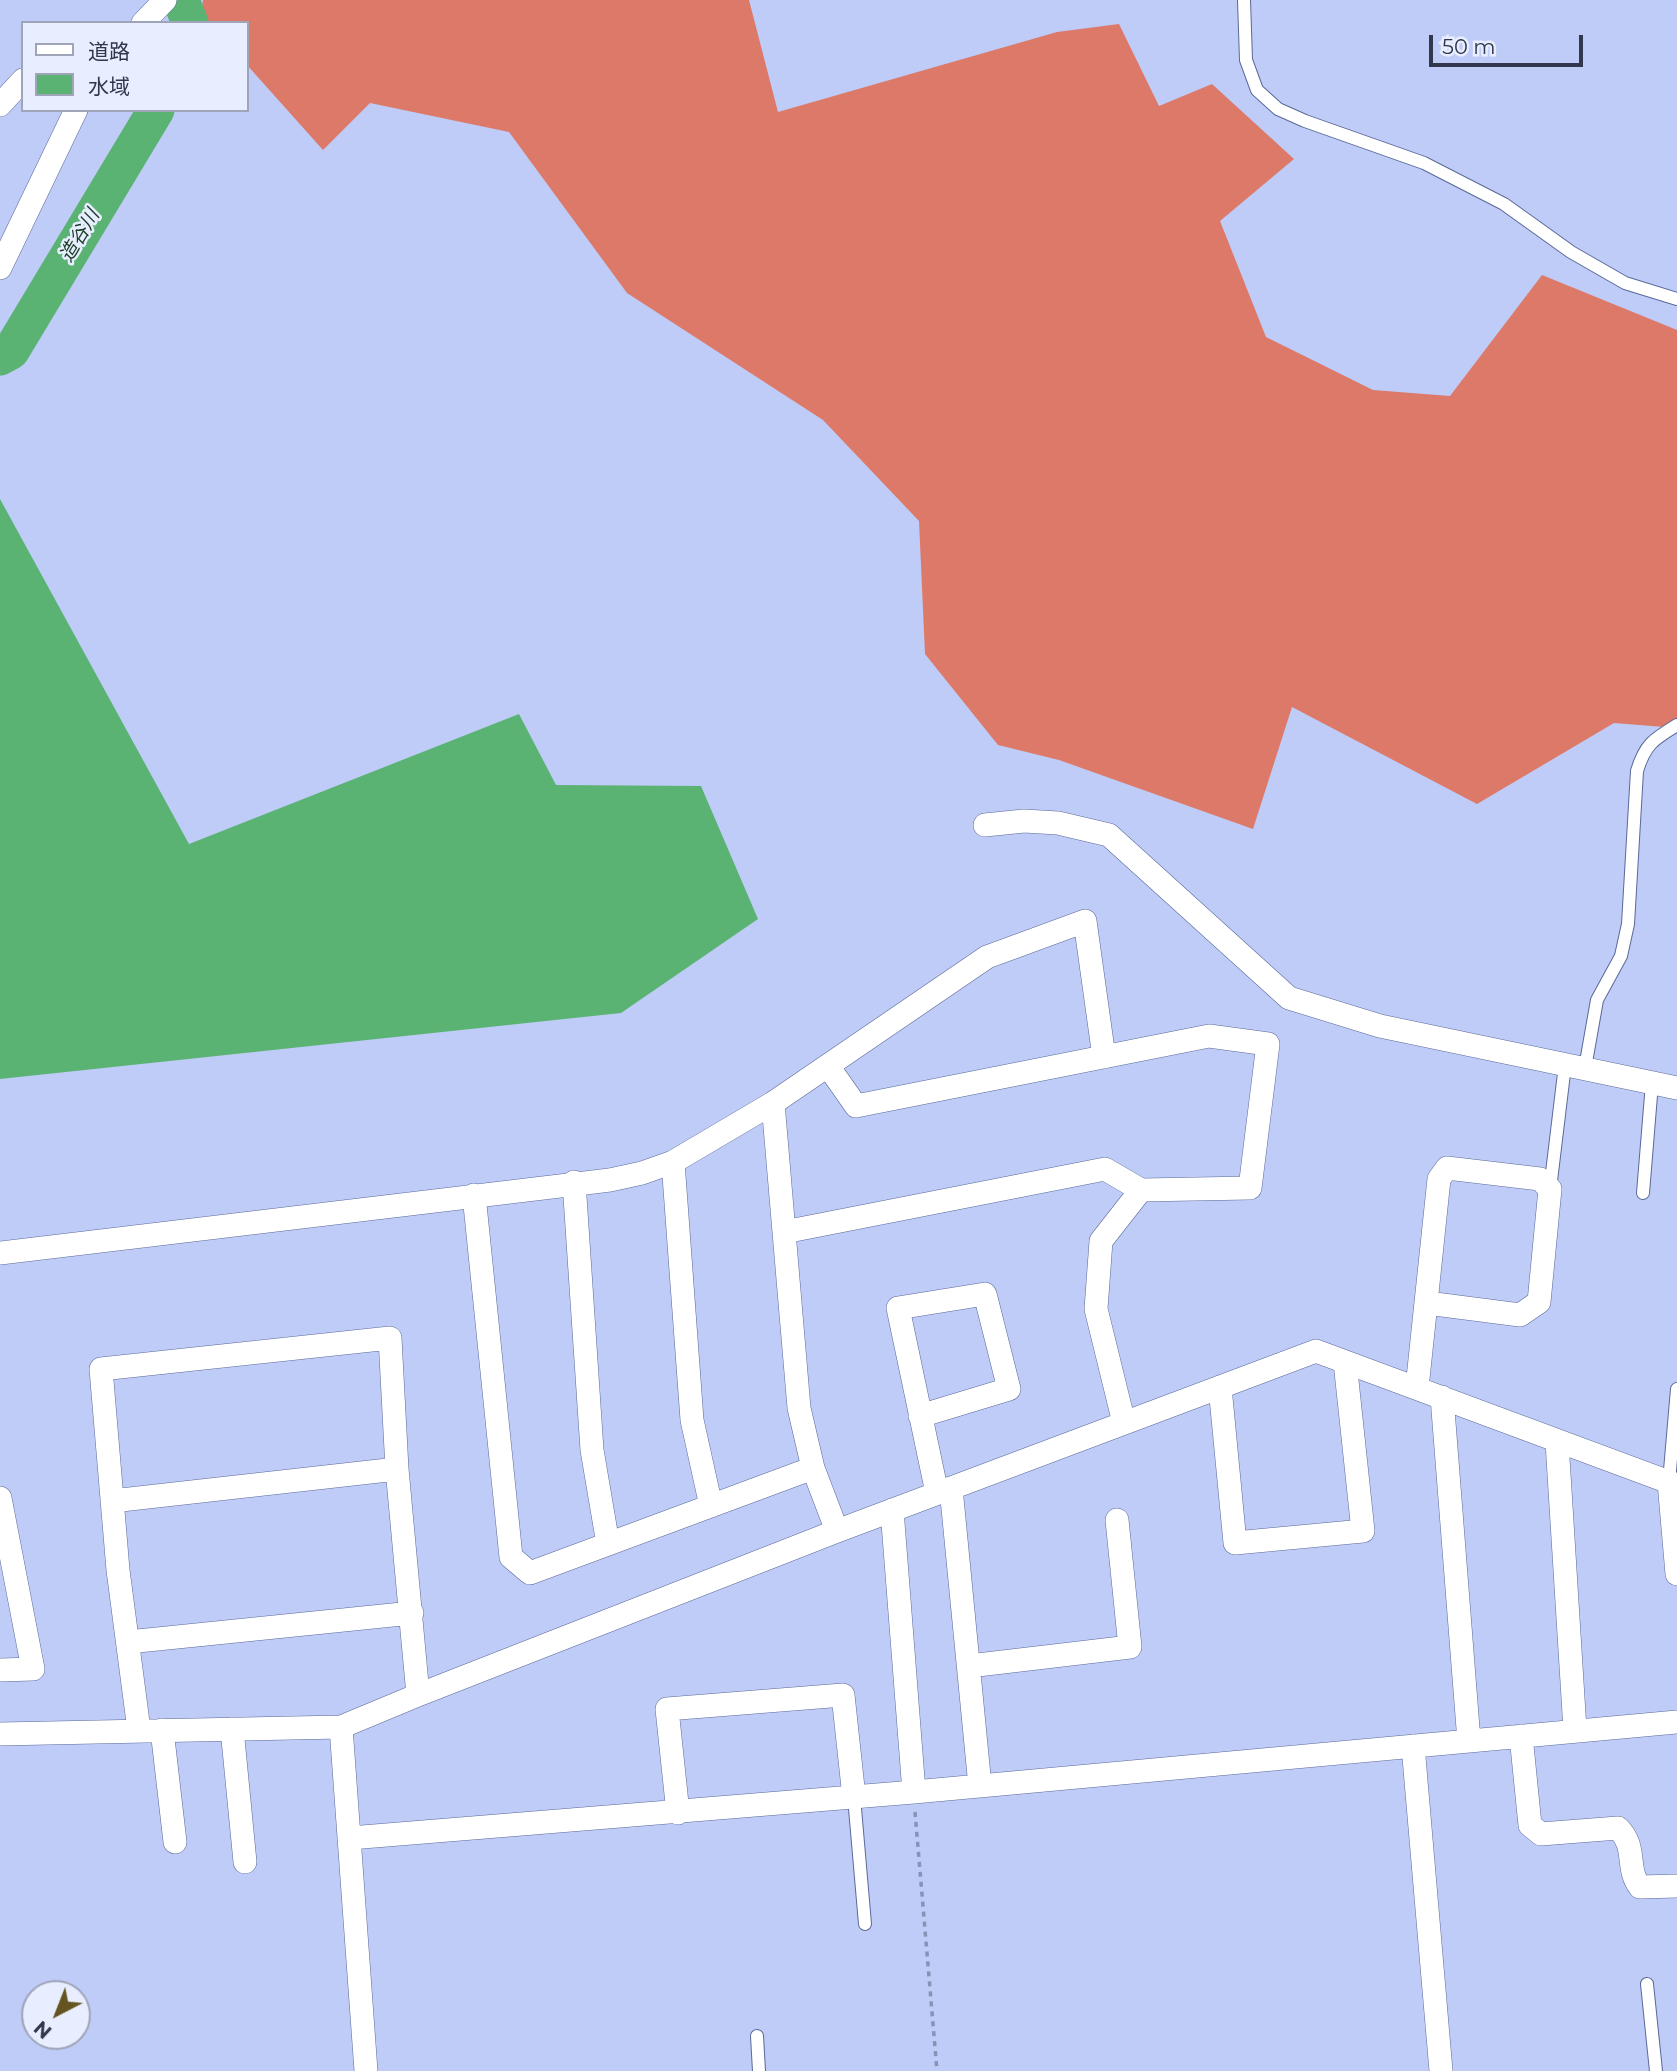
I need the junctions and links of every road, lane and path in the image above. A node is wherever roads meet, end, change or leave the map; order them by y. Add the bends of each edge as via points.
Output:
1 (165, 0) edge
2 (1244, 0) edge
3 (145, 21) edge
4 (21, 82) edge
5 (0, 105) edge
6 (75, 112) edge
7 (0, 268) edge
8 (1677, 299) edge
9 (1677, 725) edge
10 (985, 825) dead end
11 (1104, 1057) junction
12 (828, 1066) junction
13 (1575, 1067) junction
14 (1652, 1083) junction
15 (1677, 1088) edge
16 (773, 1103) junction
17 (673, 1162) junction
18 (574, 1182) junction
19 (1550, 1189) junction
20 (1141, 1190) junction
21 (1643, 1193) dead end
22 (474, 1195) junction
23 (784, 1232) junction
24 (0, 1253) edge
25 (1427, 1303) junction
26 (1346, 1362) junction
27 (1220, 1387) junction
28 (1417, 1388) junction
29 (1677, 1390) edge
30 (1442, 1397) junction
31 (920, 1416) junction
32 (1124, 1423) junction
33 (1557, 1442) junction
34 (813, 1468) junction
35 (397, 1469) junction
36 (1673, 1484) edge
37 (944, 1490) junction
38 (0, 1498) edge
39 (112, 1501) junction
40 (711, 1506) junction
41 (892, 1510) junction
42 (1117, 1520) dead end
43 (837, 1531) junction
44 (608, 1544) junction
45 (1677, 1574) edge
46 (412, 1613) junction
47 (128, 1642) junction
48 (969, 1666) junction
49 (0, 1670) edge
50 (418, 1695) junction
51 (1677, 1722) edge
52 (341, 1727) junction
53 (232, 1729) junction
54 (151, 1730) junction
55 (1575, 1730) junction
56 (0, 1734) edge
57 (1521, 1735) junction
58 (1469, 1741) junction
59 (1413, 1746) junction
60 (980, 1786) junction
61 (914, 1792) junction
62 (854, 1797) junction
63 (678, 1813) junction
64 (350, 1838) junction
65 (175, 1842) dead end
66 (245, 1862) dead end
67 (1677, 1886) edge
68 (865, 1924) dead end
69 (1647, 1984) dead end
70 (757, 2036) dead end
71 (366, 2071) edge
72 (759, 2071) edge
73 (937, 2071) edge
74 (1441, 2071) edge
75 (1656, 2071) edge

1 - 3 street
2 - 8 lane via 1246,60 1257,90 1278,109 1424,163 1504,204 1571,252 1625,283
4 - 5 street
6 - 7 street
9 - 13 lane via 1651,741 1642,753 1637,771 1628,924 1621,956 1597,1000
10 - 13 street via 1058,823 1109,835 1289,998 1380,1026
11 - 12 street via 856,1106
11 - 12 street via 1085,921 987,957
11 - 20 street via 1209,1037 1268,1044 1250,1188
12 - 16 street
13 - 14 street
13 - 19 lane
14 - 15 street
14 - 21 lane
16 - 17 street
16 - 23 street
17 - 18 street via 610,1180
17 - 40 street via 692,1420
18 - 22 street
18 - 44 street via 592,1450
19 - 25 street via 1539,1302 1520,1315
19 - 25 street via 1540,1180 1447,1168 1439,1179
20 - 23 street via 1105,1169
20 - 32 street via 1101,1241 1096,1309
22 - 24 street
22 - 44 street via 512,1557 530,1573
23 - 34 street via 799,1408
25 - 28 street
26 - 27 street via 1316,1351
26 - 27 street via 1363,1531 1235,1543
26 - 28 street
27 - 32 street
28 - 30 street
29 - 36 lane
30 - 33 street
30 - 58 street
31 - 31 street via 898,1308 985,1294 1009,1388
31 - 37 street
32 - 37 street
33 - 36 street
33 - 55 street
34 - 40 street
34 - 43 street
35 - 39 street
35 - 39 street via 390,1338 101,1368
35 - 46 street
36 - 45 street
37 - 41 street
37 - 48 street
38 - 49 street via 33,1669
39 - 47 street
40 - 44 street
41 - 43 street
41 - 61 street
42 - 48 street via 1130,1647
43 - 50 street
46 - 47 street
46 - 50 street
47 - 54 street
48 - 60 street
50 - 52 street
51 - 55 street
52 - 53 street
52 - 64 street
53 - 54 street
53 - 66 street
54 - 56 street
54 - 65 street
55 - 57 street
57 - 58 street
57 - 67 street via 1530,1825 1541,1833 1618,1828 1628,1838 1634,1880 1640,1887
58 - 59 street
59 - 60 street
59 - 74 street
60 - 61 street
61 - 62 street
61 - 73 path
62 - 63 street
62 - 63 street via 843,1695 667,1709
62 - 68 lane
63 - 64 street
64 - 71 street
69 - 75 lane
70 - 72 lane

